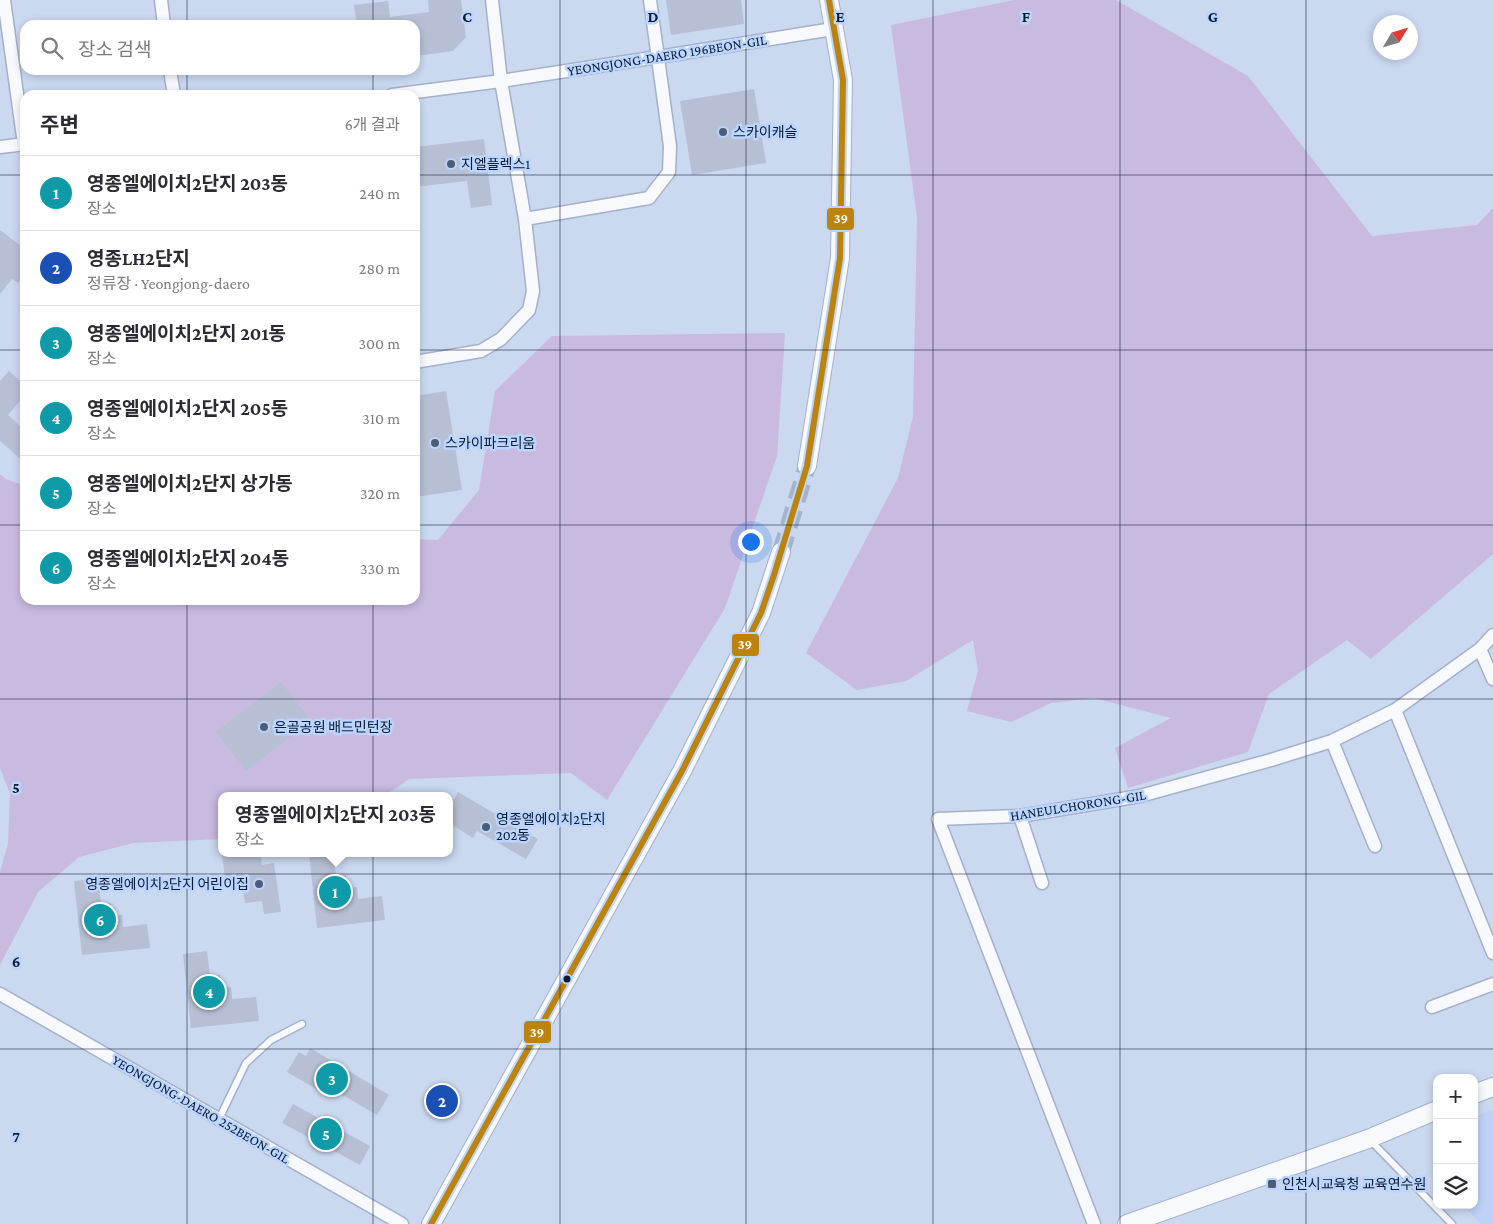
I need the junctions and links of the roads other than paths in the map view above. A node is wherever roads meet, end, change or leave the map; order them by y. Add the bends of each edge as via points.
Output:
1 (4, 0) edge
2 (161, 0) edge
3 (492, 0) edge
4 (650, 0) edge
5 (829, 0) edge
6 (833, 0) edge
7 (163, 20) edge
8 (833, 29) junction
9 (658, 58) junction
10 (171, 75) edge
11 (501, 81) junction
12 (173, 90) edge
13 (420, 91) edge
14 (20, 115) edge
15 (20, 144) edge
16 (0, 147) edge
17 (525, 219) junction
18 (420, 361) edge
19 (807, 466) tunnel mouth
20 (781, 552) tunnel mouth
21 (1493, 635) edge
22 (1480, 649) junction
23 (1493, 679) edge
24 (1394, 710) junction
25 (1332, 741) junction
26 (1020, 816) junction
27 (1375, 846) dead end
28 (1042, 883) dead end
29 (1493, 953) edge
30 (1493, 984) edge
31 (0, 994) edge
32 (1432, 1007) dead end
33 (302, 1024) dead end
34 (1493, 1086) edge
35 (1478, 1092) edge
36 (1433, 1112) edge
37 (219, 1119) junction
38 (1368, 1138) junction
39 (402, 1224) edge
40 (431, 1224) edge
41 (1094, 1224) edge
42 (1127, 1224) edge
43 (1452, 1224) edge

1 - 14 street
2 - 7 street
3 - 11 street
4 - 9 street
5 - 6 lane
5 - 8 main road
8 - 9 street, YEONGJONG-DAERO 196BEON-GIL
8 - 19 main road via 843,80 840,258
9 - 11 street, YEONGJONG-DAERO 196BEON-GIL
9 - 17 street via 670,146 669,172 649,198
10 - 12 street
11 - 13 street, YEONGJONG-DAERO 196BEON-GIL
11 - 17 street
15 - 16 street
17 - 18 street via 533,291 529,310 501,339 481,351
20 - 40 main road via 761,613 682,771
21 - 22 street, HANEULCHORONG-GIL
22 - 23 street
22 - 24 street, HANEULCHORONG-GIL
24 - 25 street, HANEULCHORONG-GIL
24 - 29 street
25 - 26 street, HANEULCHORONG-GIL via 1140,796
25 - 27 street
26 - 28 street
26 - 41 street, HANEULCHORONG-GIL via 938,819
30 - 32 street
31 - 37 street, YEONGJONG-DAERO 252BEON-GIL
33 - 37 lane via 270,1040 246,1063
34 - 35 main road
36 - 38 main road
37 - 39 street, YEONGJONG-DAERO 252BEON-GIL
38 - 42 main road
38 - 43 lane

